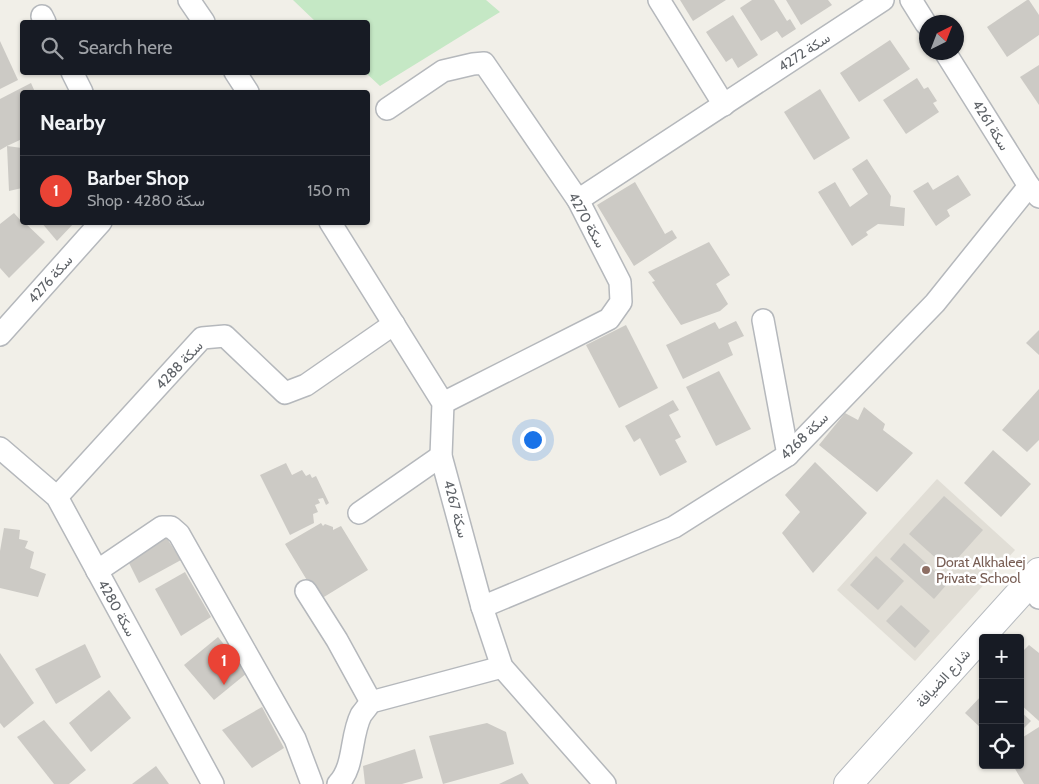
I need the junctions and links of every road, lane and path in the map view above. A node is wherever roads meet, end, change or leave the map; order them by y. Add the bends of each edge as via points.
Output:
1 (190, 0) edge
2 (659, 0) edge
3 (883, 0) edge
4 (911, 0) edge
5 (920, 15) edge
6 (203, 20) edge
7 (950, 60) edge
8 (74, 75) edge
9 (237, 75) edge
10 (81, 90) edge
11 (247, 90) edge
12 (724, 105) junction
13 (386, 109) dead end
14 (1034, 191) edge
15 (578, 200) junction
16 (98, 225) edge
17 (332, 225) edge
18 (762, 320) dead end
19 (394, 324) junction
20 (0, 335) edge
21 (442, 403) junction
22 (0, 448) edge
23 (788, 455) junction
24 (441, 456) junction
25 (57, 498) junction
26 (359, 513) dead end
27 (97, 571) junction
28 (1036, 584) edge
29 (306, 591) dead end
30 (482, 607) junction
31 (502, 667) junction
32 (371, 702) junction
33 (214, 784) edge
34 (312, 784) edge
35 (338, 784) edge
36 (606, 784) edge
37 (848, 784) edge

1 - 6 street
2 - 12 street
3 - 12 street, سكة 4272
4 - 5 street
7 - 14 street, سكة 4261
8 - 10 street
9 - 11 street
12 - 15 street, سكة 4272
13 - 15 street, سكة 4270 via 443,72 484,63
14 - 23 street, سكة 4268 via 935,303
15 - 21 street, سكة 4270 via 620,282 620,302 609,319
16 - 20 street, سكة 4276
17 - 19 street
18 - 23 street
19 - 21 street
19 - 25 street, سكة 4288 via 306,385 284,393 225,336 202,338
21 - 24 street, سكة 4267
22 - 25 street, سكة 4280
23 - 30 street, سكة 4268 via 674,527
24 - 26 street
24 - 30 street, سكة 4267
25 - 27 street, سكة 4280
27 - 33 street, سكة 4280
27 - 34 street via 162,527 171,528 179,534 295,739
28 - 37 street, شارع الضيافة
29 - 32 street
30 - 31 street, سكة 4267
31 - 32 street
31 - 36 street, سكة 4267
32 - 35 street via 361,715 346,772

